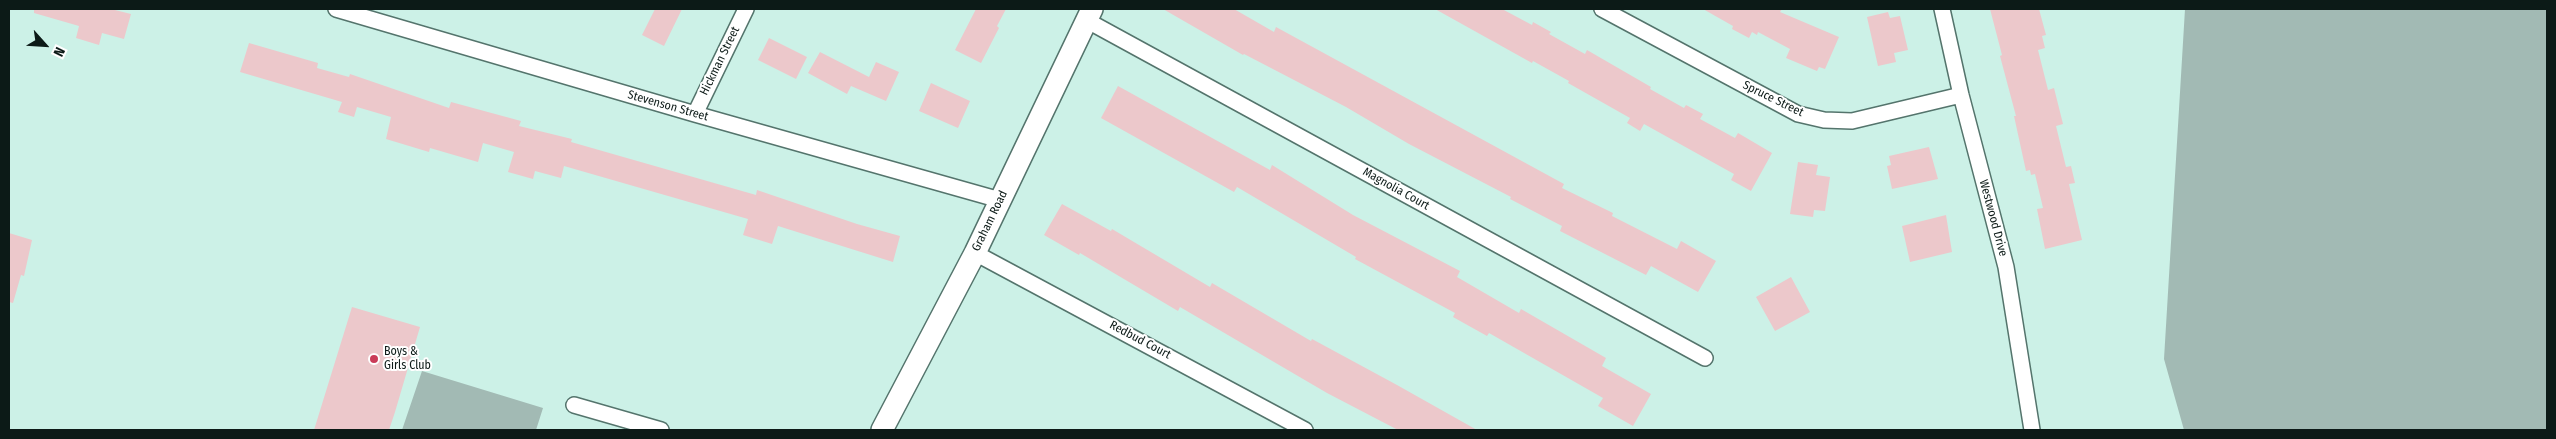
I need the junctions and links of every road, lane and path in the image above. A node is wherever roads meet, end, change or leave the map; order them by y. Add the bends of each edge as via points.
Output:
1 (336, 9) edge
2 (746, 9) edge
3 (1602, 9) edge
4 (1942, 9) edge
5 (1089, 14) edge
6 (1960, 95) junction
7 (695, 114) junction
8 (1000, 200) junction
9 (975, 253) junction
10 (1705, 358) dead end
11 (574, 405) dead end
12 (661, 430) edge
13 (882, 430) edge
14 (1305, 430) edge
15 (2032, 430) edge

1 - 7 street, Stevenson Street
2 - 7 street, Hickman Street
3 - 6 street, Spruce Street via 1798,114 1824,120 1852,121
4 - 6 street, Westwood Drive
5 - 8 main road, Graham Road
5 - 10 street, Magnolia Court
6 - 15 street, Westwood Drive via 2006,267
7 - 8 street, Stevenson Street
8 - 9 main road, Graham Road
9 - 13 main road, Graham Road
9 - 14 street, Redbud Court
11 - 12 street

